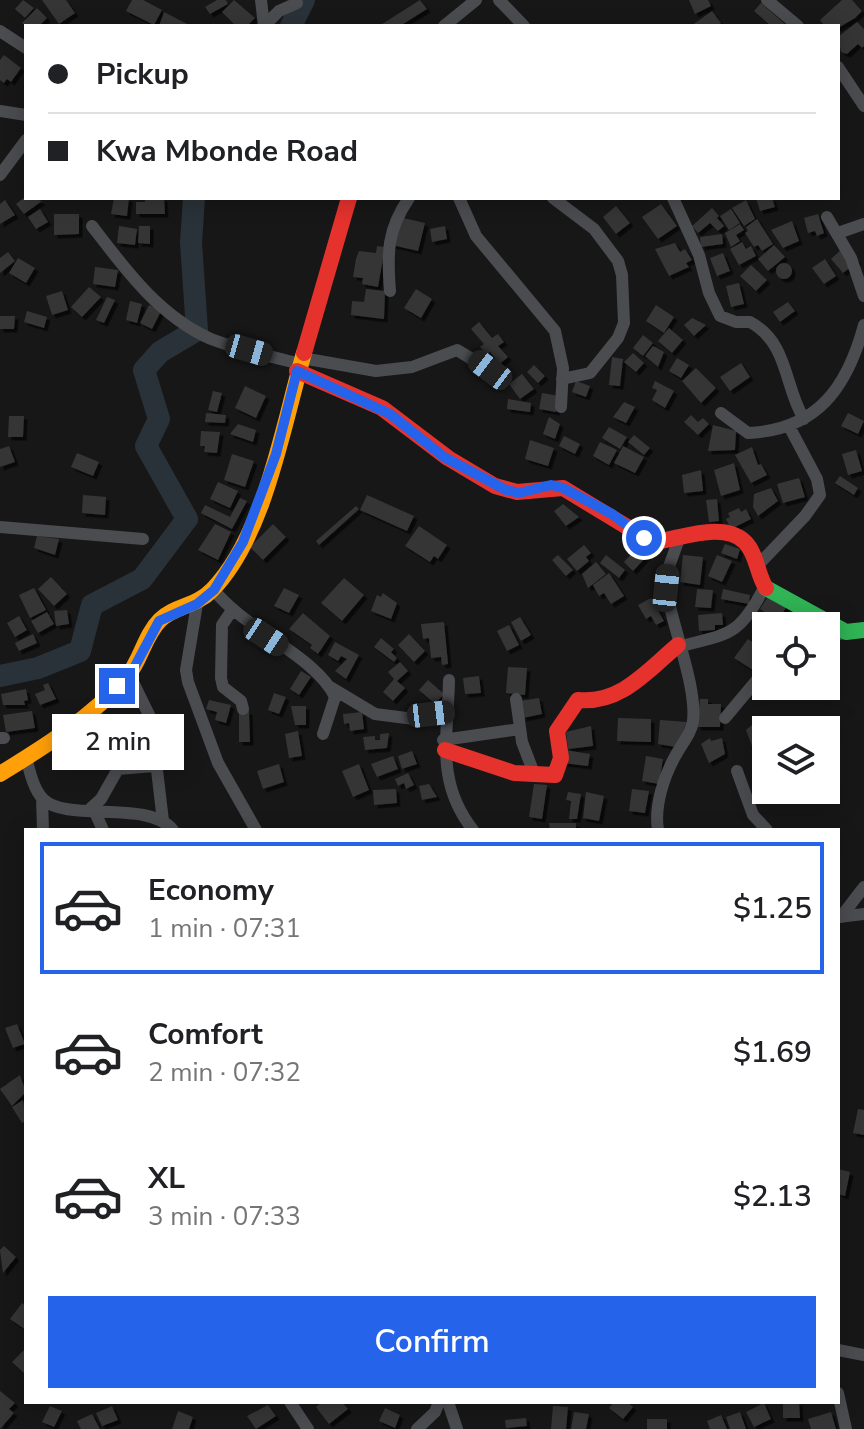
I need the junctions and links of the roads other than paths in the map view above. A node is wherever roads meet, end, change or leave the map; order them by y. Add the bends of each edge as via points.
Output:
1 (476, 0) edge
2 (499, 0) edge
3 (767, 0) edge
4 (258, 1) edge
5 (297, 3) dead end
6 (264, 24) edge
7 (266, 24) edge
8 (446, 24) edge
9 (522, 24) edge
10 (796, 24) edge
11 (0, 31) edge
12 (24, 47) edge
13 (840, 70) edge
14 (864, 106) edge
15 (0, 111) edge
16 (24, 115) edge
17 (24, 143) edge
18 (0, 175) edge
19 (348, 200) edge
20 (408, 200) edge
21 (460, 200) edge
22 (556, 200) edge
23 (674, 200) edge
24 (827, 217) dead end
25 (864, 224) edge
26 (92, 226) dead end
27 (838, 233) junction
28 (390, 291) dead end
29 (864, 296) edge
30 (864, 325) edge
31 (300, 364) junction
32 (490, 370) dead end
33 (562, 379) junction
34 (561, 407) dead end
35 (721, 413) dead end
36 (804, 419) junction
37 (790, 428) junction
38 (0, 527) edge
39 (143, 539) dead end
40 (679, 539) junction
41 (757, 566) junction
42 (764, 588) junction
43 (214, 590) junction
44 (197, 604) junction
45 (233, 609) junction
46 (859, 632) edge
47 (678, 646) junction
48 (129, 674) junction
49 (449, 680) dead end
50 (752, 686) edge
51 (330, 687) junction
52 (516, 699) dead end
53 (243, 709) dead end
54 (448, 711) junction
55 (725, 718) dead end
56 (520, 729) junction
57 (323, 734) dead end
58 (444, 745) junction
59 (26, 758) junction
60 (154, 766) junction
61 (737, 771) dead end
62 (0, 774) edge
63 (535, 776) junction
64 (42, 798) junction
65 (92, 810) junction
66 (167, 826) edge
67 (43, 828) edge
68 (102, 828) edge
69 (255, 828) edge
70 (471, 828) edge
71 (658, 828) edge
72 (765, 828) edge
73 (864, 887) edge
74 (864, 914) edge
75 (840, 917) edge
76 (840, 1350) edge
77 (864, 1355) edge
78 (840, 1402) edge
79 (291, 1404) edge
80 (438, 1404) edge
81 (449, 1404) edge
82 (308, 1429) edge
83 (417, 1429) edge
84 (457, 1429) edge
85 (846, 1429) edge

1 - 8 street
2 - 9 street
3 - 10 street
4 - 6 street
5 - 7 street
11 - 12 street
13 - 14 street
15 - 16 street
17 - 18 street
19 - 31 street
20 - 28 street via 394,220 387,259
21 - 33 street via 476,236 555,331
22 - 33 street via 594,229 618,261 624,323 590,373
23 - 36 street via 720,316 750,322 766,335 783,356
24 - 27 street
25 - 27 street
26 - 31 street via 131,278 164,310 210,338
27 - 29 street
30 - 36 street via 838,388
31 - 32 street via 376,371 412,367 457,350
31 - 40 street via 390,414 444,457 506,490 563,488 652,542
31 - 43 street via 260,502
33 - 34 street
35 - 37 street via 748,433
36 - 37 street
37 - 41 street via 820,495
38 - 39 street
40 - 41 street via 709,531 739,538 749,546
40 - 47 street via 666,588
41 - 42 street
42 - 46 street
42 - 47 street via 735,631
43 - 44 street
43 - 45 street
44 - 48 street via 159,621
44 - 69 street via 188,682 218,763
45 - 51 street
45 - 53 street via 222,625 221,678
47 - 63 street via 620,694 599,702 578,700 557,731 559,768 555,775
47 - 71 street via 694,705 692,726 660,796
48 - 59 street
48 - 60 street via 151,719
49 - 54 street
50 - 55 street
51 - 54 street via 375,714 414,719
51 - 57 street via 335,697
52 - 56 street
54 - 58 street
56 - 58 street
56 - 63 street
58 - 63 street
58 - 70 street via 456,808
59 - 62 street
59 - 64 street
60 - 65 street via 118,769
60 - 66 street
61 - 72 street via 753,815
64 - 65 street via 58,806
64 - 67 street
65 - 66 street
65 - 68 street
73 - 75 street
74 - 75 street
76 - 77 street
78 - 85 street
79 - 82 street
80 - 83 street
81 - 84 street

